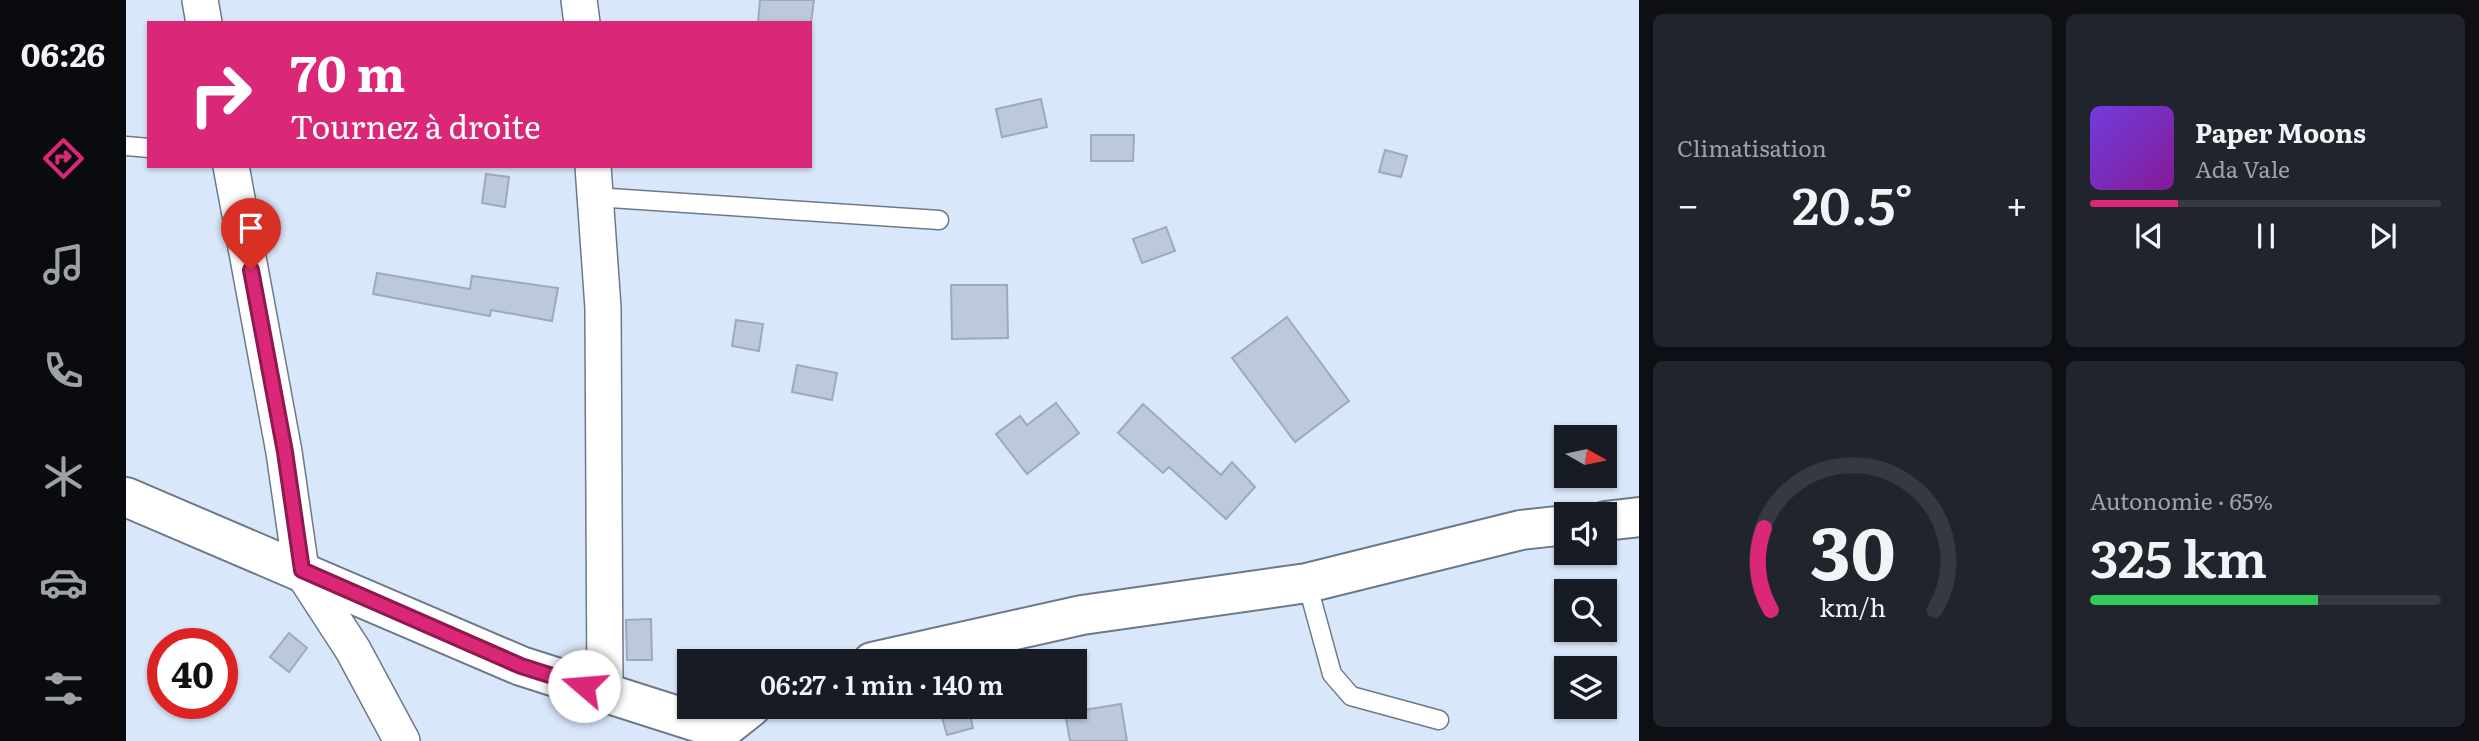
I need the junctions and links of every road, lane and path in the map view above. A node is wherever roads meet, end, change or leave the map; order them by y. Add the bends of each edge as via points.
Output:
1 (200, 0) edge
2 (579, 0) edge
3 (205, 21) edge
4 (582, 21) edge
5 (126, 146) edge
6 (147, 148) edge
7 (231, 168) edge
8 (594, 181) edge
9 (939, 220) dead end
10 (126, 497) edge
11 (1639, 517) edge
12 (1617, 520) edge
13 (1554, 526) edge
14 (302, 570) junction
15 (1307, 583) junction
16 (930, 649) edge
17 (605, 693) junction
18 (1439, 720) dead end
19 (726, 726) edge
20 (402, 741) edge

1 - 3 street
2 - 4 street
5 - 6 lane
7 - 14 street via 285,452
8 - 9 lane
8 - 17 street via 603,308
10 - 14 street
11 - 12 street
13 - 15 street via 1521,530
14 - 17 street via 521,666
14 - 20 street via 353,650
15 - 16 street via 1082,615
15 - 18 lane via 1332,674 1351,696
17 - 19 street

